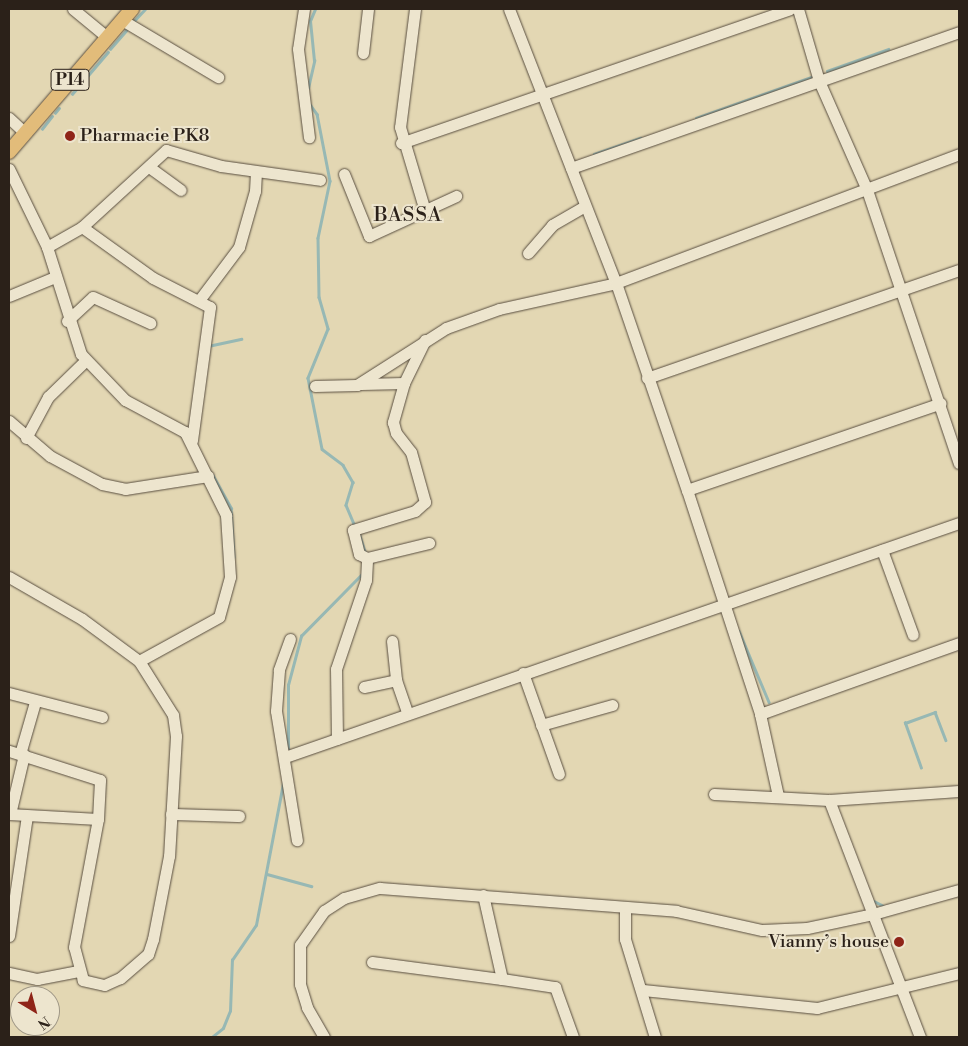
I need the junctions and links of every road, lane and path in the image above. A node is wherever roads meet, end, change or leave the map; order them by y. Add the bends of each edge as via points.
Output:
1 (73, 9) edge
2 (132, 9) edge
3 (304, 9) edge
4 (368, 9) edge
5 (415, 9) edge
6 (509, 9) edge
7 (790, 9) edge
8 (798, 9) edge
9 (122, 20) junction
10 (959, 32) edge
11 (107, 37) junction
12 (363, 53) dead end
13 (218, 77) dead end
14 (819, 81) junction
15 (542, 94) junction
16 (9, 118) edge
17 (25, 133) junction
18 (309, 137) dead end
19 (401, 143) junction
20 (9, 152) edge
21 (959, 154) edge
22 (149, 167) junction
23 (571, 168) junction
24 (9, 169) edge
25 (256, 172) junction
26 (344, 174) dead end
27 (320, 180) dead end
28 (182, 190) dead end
29 (867, 190) junction
30 (456, 196) dead end
31 (585, 206) junction
32 (425, 211) junction
33 (82, 227) junction
34 (47, 247) junction
35 (528, 253) dead end
36 (959, 270) edge
37 (55, 277) junction
38 (616, 283) junction
39 (901, 293) junction
40 (9, 296) edge
41 (200, 299) junction
42 (67, 321) junction
43 (150, 323) dead end
44 (426, 339) junction
45 (85, 361) junction
46 (647, 378) junction
47 (404, 383) junction
48 (315, 386) dead end
49 (347, 387) junction
50 (941, 403) junction
51 (9, 421) edge
52 (26, 438) junction
53 (192, 441) junction
54 (959, 463) edge
55 (208, 476) junction
56 (687, 490) junction
57 (959, 524) edge
58 (429, 543) dead end
59 (882, 550) junction
60 (367, 558) junction
61 (9, 577) edge
62 (724, 603) junction
63 (914, 635) dead end
64 (290, 639) dead end
65 (392, 641) dead end
66 (959, 644) edge
67 (139, 661) junction
68 (523, 673) junction
69 (396, 680) junction
70 (364, 687) dead end
71 (9, 693) edge
72 (35, 702) junction
73 (612, 705) dead end
74 (408, 714) junction
75 (760, 714) junction
76 (102, 717) dead end
77 (541, 725) junction
78 (337, 739) junction
79 (18, 753) edge
80 (285, 757) junction
81 (559, 774) dead end
82 (959, 791) edge
83 (714, 794) dead end
84 (778, 796) junction
85 (829, 800) junction
86 (10, 814) edge
87 (171, 814) junction
88 (27, 816) junction
89 (239, 816) dead end
90 (98, 819) junction
91 (297, 840) dead end
92 (14, 852) edge
93 (959, 890) edge
94 (483, 895) junction
95 (625, 909) junction
96 (873, 914) junction
97 (9, 936) edge
98 (372, 962) dead end
99 (78, 971) junction
100 (9, 973) edge
101 (959, 973) edge
102 (502, 979) junction
103 (902, 989) junction
104 (643, 990) junction
105 (324, 1037) edge
106 (573, 1037) edge
107 (655, 1037) edge
108 (920, 1037) edge

1 - 11 street
2 - 9 main road, P14
3 - 18 street via 298,49
4 - 12 street
5 - 19 street via 401,114
6 - 15 street
7 - 15 street
8 - 14 street
9 - 11 main road, P14
9 - 13 street
10 - 14 street
11 - 17 main road, P14
14 - 23 street
14 - 29 street
15 - 19 street
15 - 23 street
16 - 17 street
17 - 20 main road, P14
19 - 32 street
21 - 29 street
22 - 25 street via 168,150
22 - 28 street
22 - 33 street
23 - 31 street
24 - 34 street
25 - 27 street
25 - 41 street via 255,191 239,247
26 - 32 street via 369,236
29 - 38 street
29 - 39 street
30 - 32 street
31 - 35 street via 552,226
31 - 38 street
33 - 34 street
33 - 41 street via 154,278
34 - 37 street
36 - 39 street
37 - 40 street
37 - 42 street
38 - 44 street via 500,310
38 - 46 street
39 - 46 street
39 - 50 street
41 - 53 street via 211,311
42 - 43 street via 93,297
42 - 45 street
44 - 47 street
44 - 49 street via 365,381
45 - 52 street via 54,389
45 - 53 street via 125,400 178,427
46 - 56 street
47 - 49 street
47 - 60 street via 393,428 409,448 426,502 415,511 354,528 359,554
48 - 49 street
50 - 54 street
50 - 56 street
51 - 52 street
52 - 55 street via 74,471 102,484 125,489
53 - 55 street
55 - 67 street via 223,503 228,527 230,577 225,607 208,625
56 - 62 street
57 - 59 street
58 - 60 street
59 - 62 street
59 - 63 street
60 - 78 street via 366,580 336,669
61 - 67 street via 82,619
62 - 68 street
62 - 75 street
64 - 80 street via 279,670 276,710
65 - 69 street
66 - 75 street
67 - 87 street via 173,715
68 - 74 street
68 - 77 street
69 - 70 street
69 - 74 street
71 - 72 street
72 - 76 street
72 - 79 street
73 - 77 street
74 - 78 street
75 - 84 street
77 - 81 street
78 - 80 street
79 - 86 street
79 - 90 street via 100,780
80 - 91 street
82 - 85 street
83 - 84 street
84 - 85 street
85 - 96 street
86 - 88 street
87 - 89 street
87 - 99 street via 169,856 148,954 131,970 104,985 92,985
88 - 90 street
88 - 92 street
90 - 99 street via 74,934
92 - 97 street
93 - 96 street
94 - 95 street
94 - 102 street
94 - 105 street via 380,888 344,898 324,911 300,944 298,965 307,1007
95 - 96 street via 676,911 762,930 807,928
95 - 104 street via 623,931
96 - 103 street
98 - 102 street
99 - 100 street via 37,979
101 - 103 street
102 - 106 street via 555,987
103 - 104 street via 804,1009
103 - 108 street
104 - 107 street

